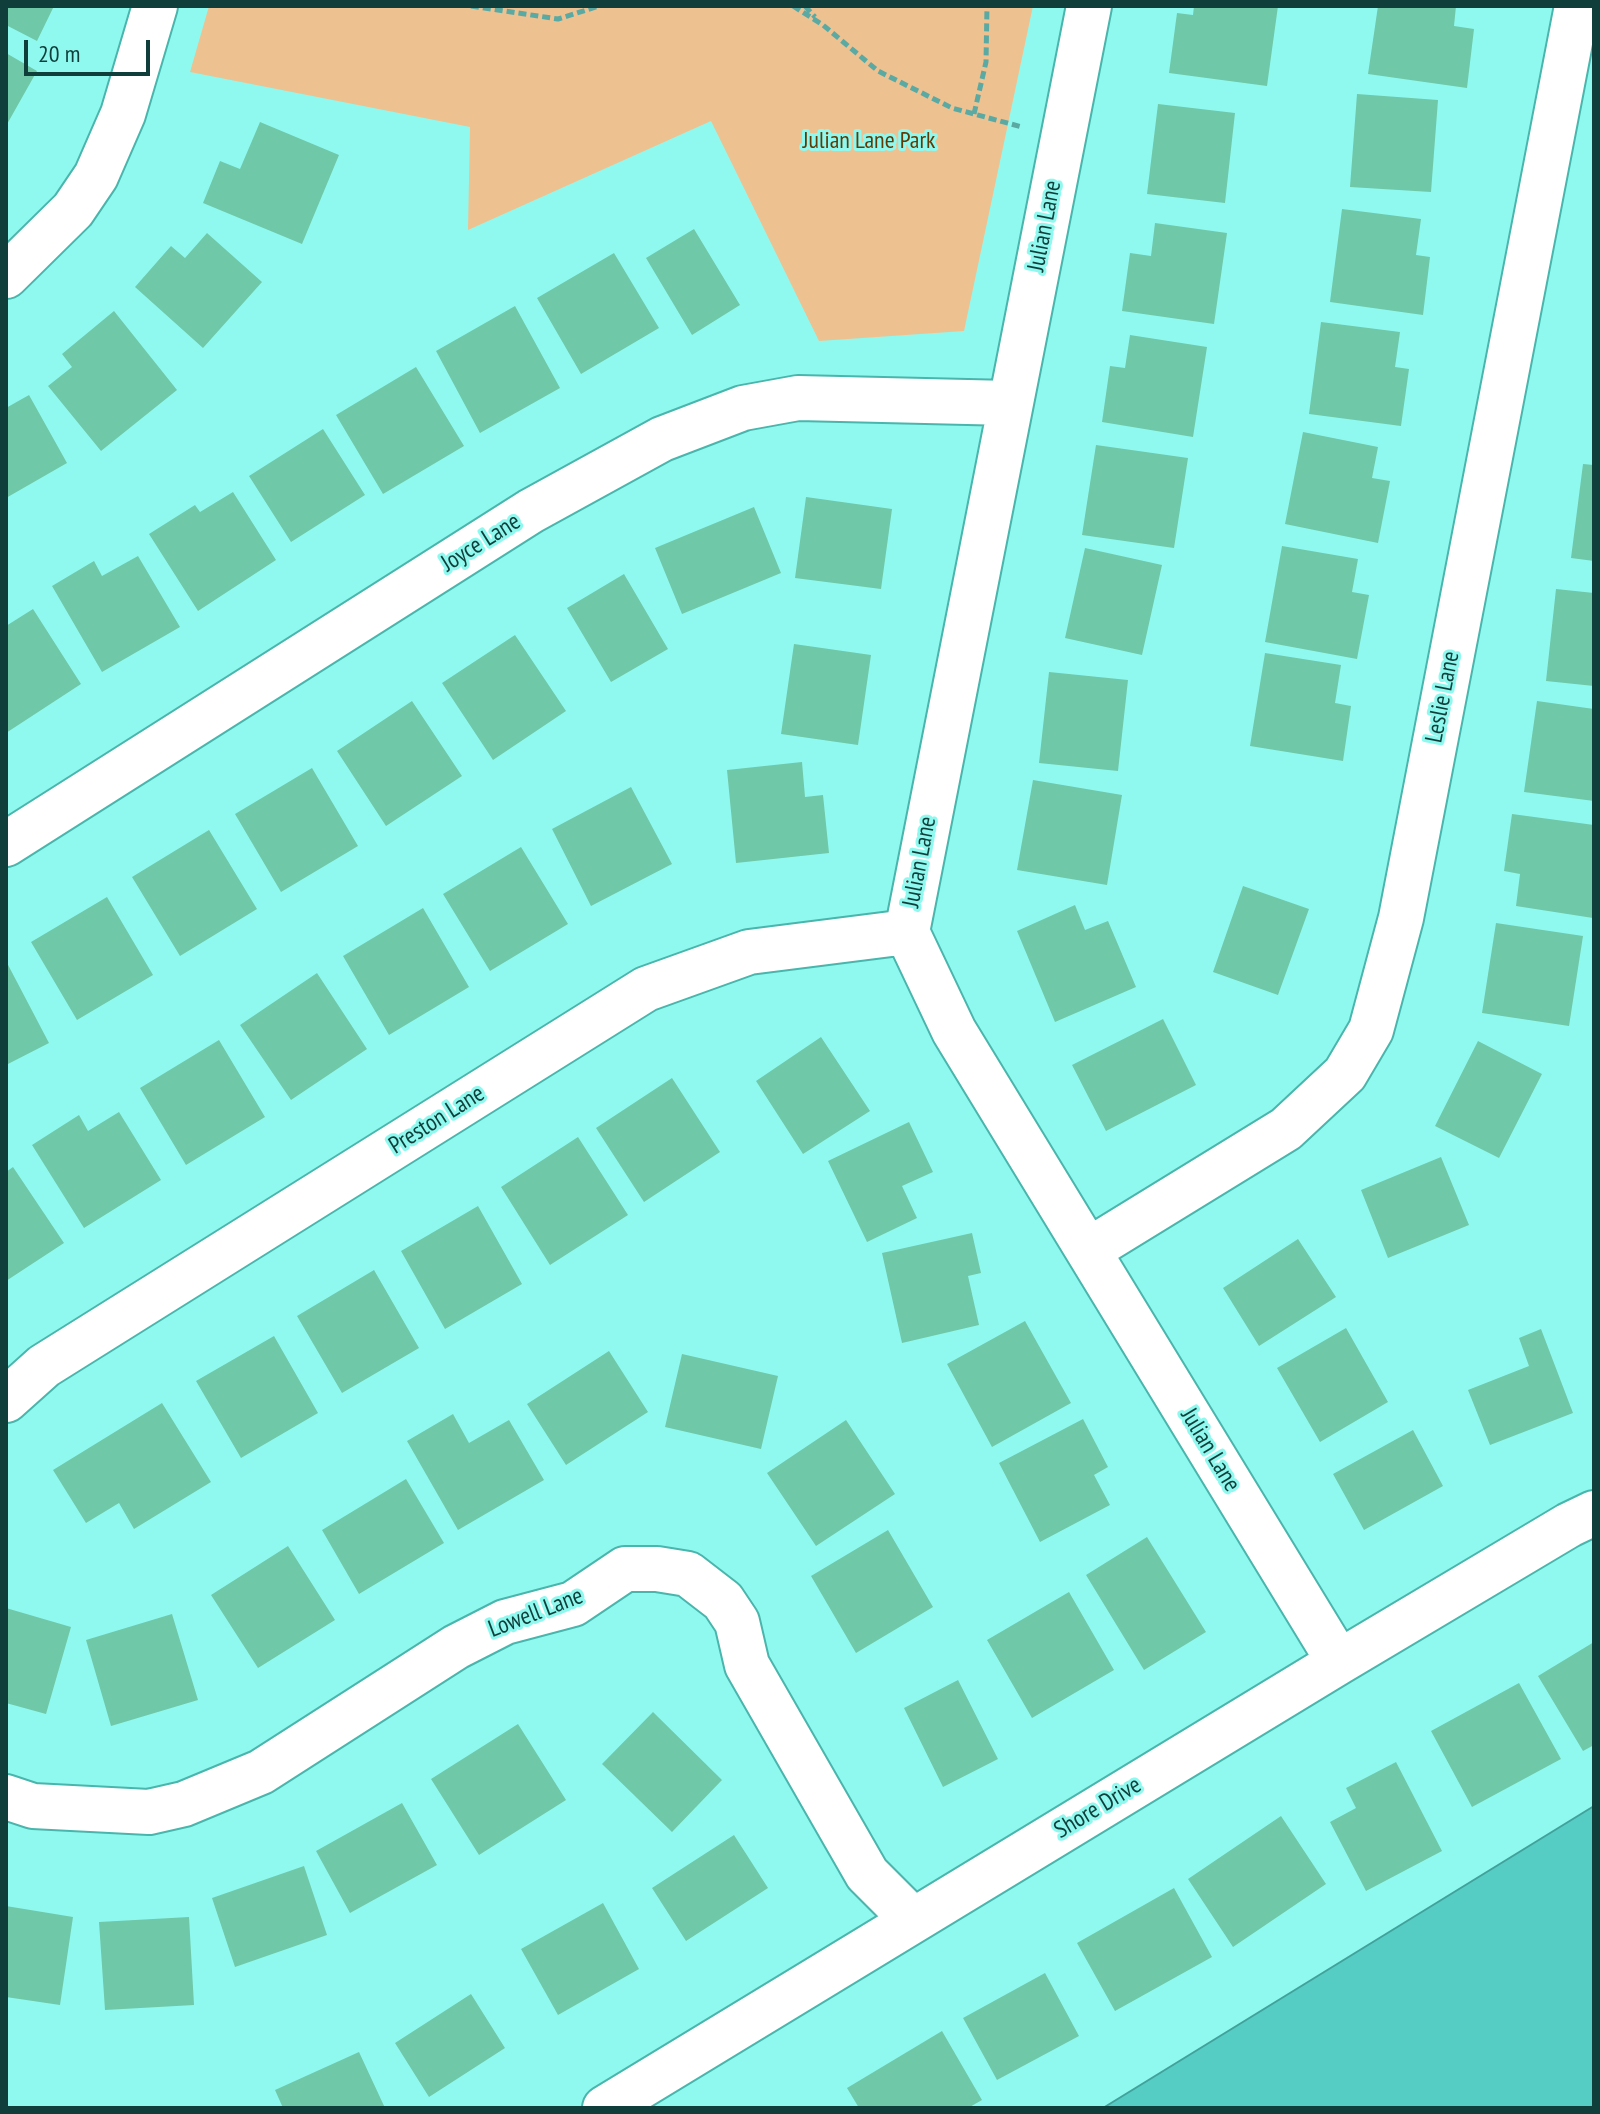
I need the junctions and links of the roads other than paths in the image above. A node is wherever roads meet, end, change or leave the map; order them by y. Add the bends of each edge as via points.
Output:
1 (155, 6) edge
2 (1089, 6) edge
3 (1577, 6) edge
4 (6, 276) edge
5 (1010, 403) junction
6 (6, 844) edge
7 (907, 932) junction
8 (1089, 1250) junction
9 (6, 1400) edge
10 (1594, 1513) edge
11 (1339, 1662) junction
12 (6, 1797) edge
13 (913, 1920) junction
14 (605, 2108) edge

1 - 4 street via 123,114 96,176 73,210
2 - 5 street, Julian Lane
3 - 8 street, Leslie Lane via 1401,918 1371,1030 1345,1074 1286,1129
5 - 6 street, Joyce Lane via 798,398 743,408 662,439 531,511
5 - 7 street, Julian Lane
7 - 8 street, Julian Lane via 954,1031
7 - 9 street, Preston Lane via 749,952 646,989 44,1366
8 - 11 street, Julian Lane
10 - 11 street, Shore Drive
11 - 13 street, Shore Drive
12 - 13 street, Lowell Lane via 33,1806 149,1812 184,1804 261,1772 456,1647 505,1622 573,1604 625,1569 657,1569 688,1574 723,1601 737,1622 747,1665 867,1874
13 - 14 street, Shore Drive

